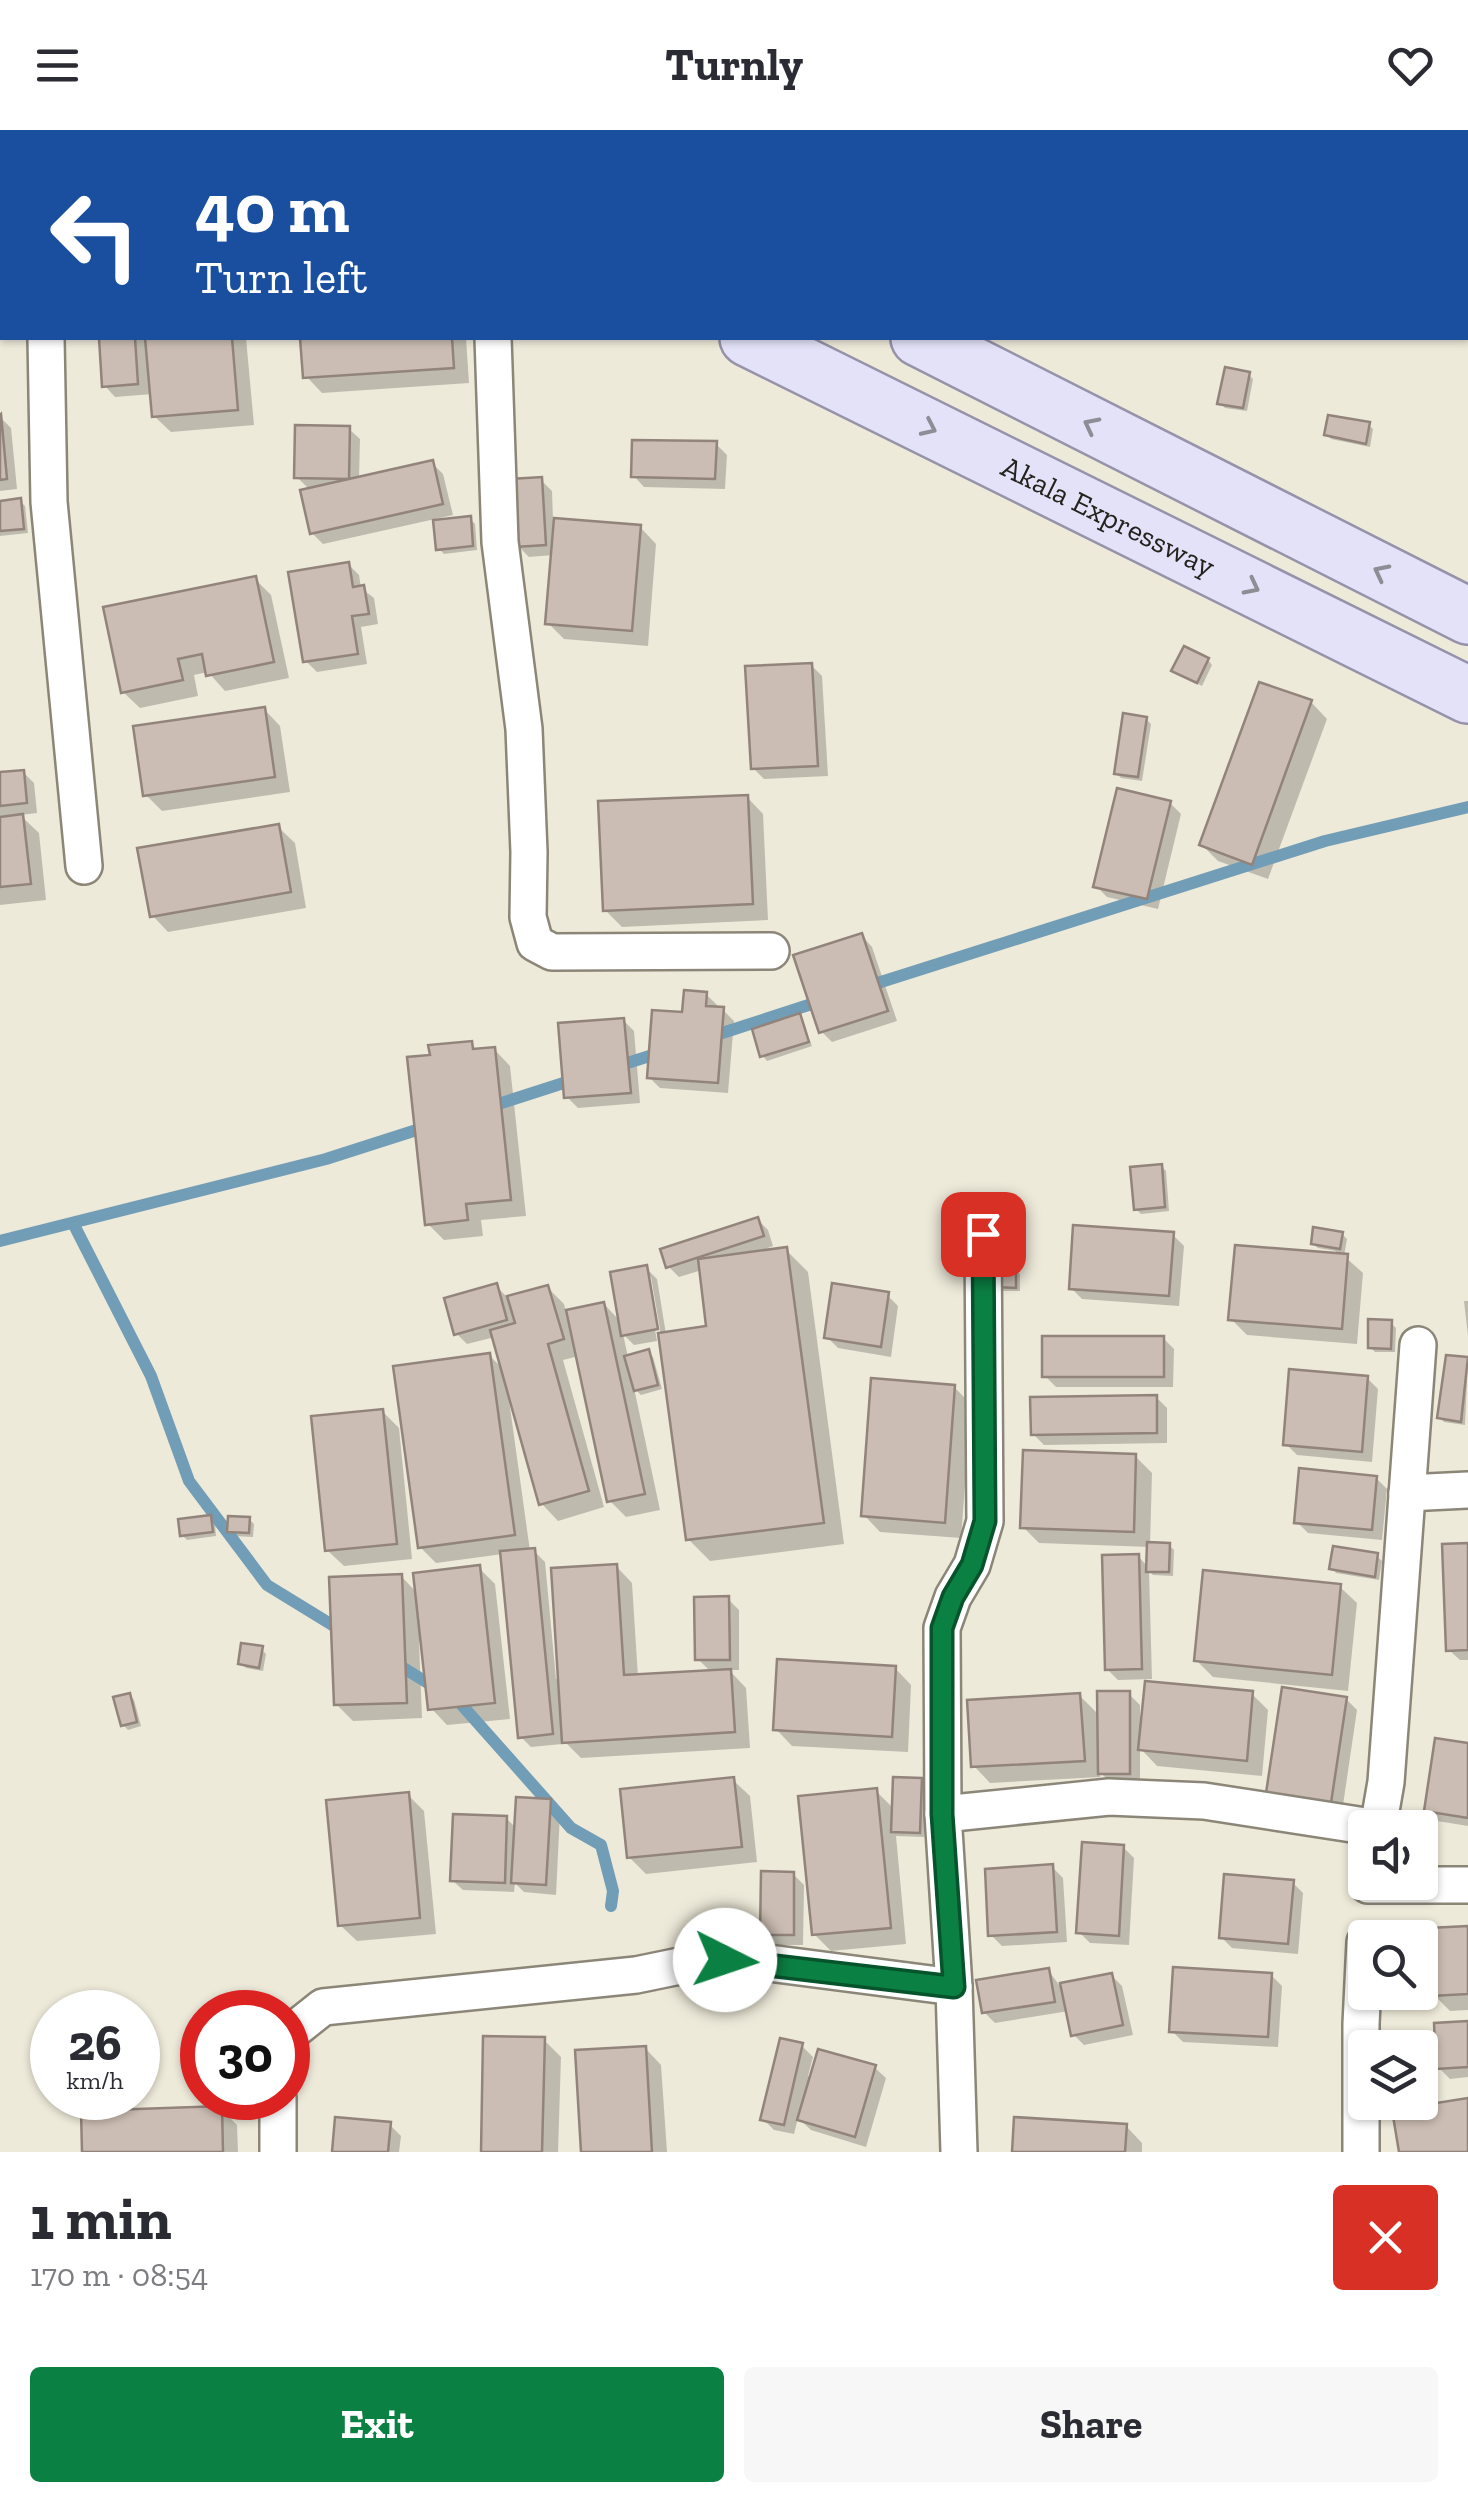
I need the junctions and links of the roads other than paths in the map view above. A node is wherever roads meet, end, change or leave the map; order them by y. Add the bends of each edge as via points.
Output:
1 (46, 340) edge
2 (493, 340) edge
3 (752, 340) edge
4 (903, 340) edge
5 (923, 340) edge
6 (870, 400) junction
7 (1468, 616) edge
8 (1468, 695) edge
9 (84, 866) dead end
10 (771, 952) dead end
11 (983, 1234) dead end
12 (1418, 1344) dead end
13 (1468, 1490) edge
14 (1408, 1493) junction
15 (1381, 1810) edge
16 (942, 1814) junction
17 (1348, 1823) edge
18 (1438, 1885) edge
19 (1468, 1885) edge
20 (954, 1987) junction
21 (1361, 2010) edge
22 (310, 2017) edge
23 (278, 2120) edge
24 (278, 2152) edge
25 (959, 2152) edge
26 (1360, 2152) edge

1 - 9 street via 49,502
2 - 10 street via 500,542 524,729 534,943 552,952
3 - 6 main road, Akala Expressway
4 - 6 main road
7 -> 5 main road
6 -> 8 main road, Akala Expressway
11 - 16 street via 985,1521 942,1628
12 - 14 street
13 - 14 street
14 - 15 street
16 - 17 street via 1109,1796 1204,1801
16 - 20 street
18 - 19 street
20 - 22 street via 704,1960 620,1976 322,2007
20 - 25 street
21 - 26 street
23 - 24 street

